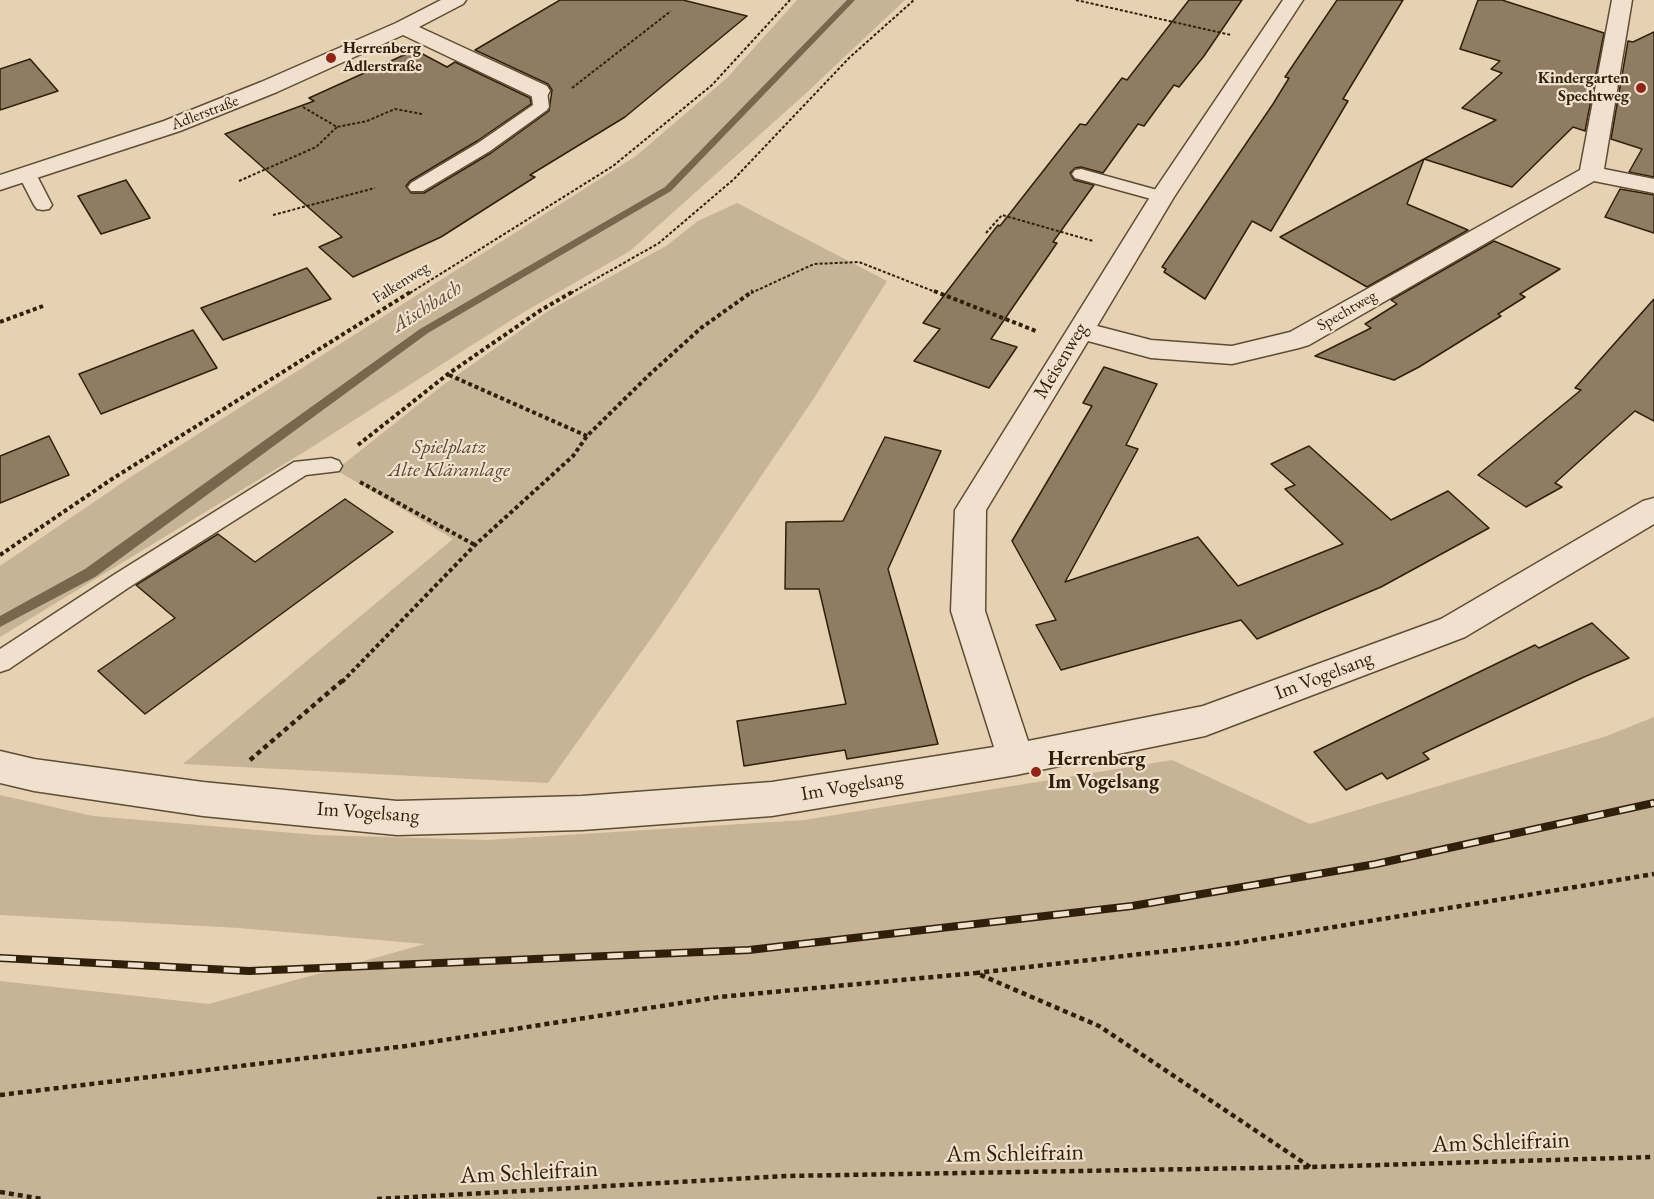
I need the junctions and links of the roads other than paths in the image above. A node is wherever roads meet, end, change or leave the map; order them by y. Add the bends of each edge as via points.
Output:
1 (456, 0) edge
2 (1293, 0) edge
3 (1622, 0) edge
4 (403, 27) junction
5 (539, 91) joint
6 (1591, 173) junction
7 (27, 174) junction
8 (1081, 174) dead end
9 (0, 183) edge
10 (1654, 186) edge
11 (417, 187) dead end
12 (1162, 197) junction
13 (43, 205) dead end
14 (1075, 337) junction
15 (331, 466) road end
16 (1654, 509) edge
17 (0, 662) edge
18 (1016, 759) junction
19 (0, 767) edge

1 - 4 street, Adlerstraße
2 - 12 street, Meisenweg
3 - 6 street
4 - 5 street
4 - 7 street, Adlerstraße via 172,126
5 - 11 lane via 541,107
6 - 10 street
6 - 14 street, Spechtweg via 1299,339 1232,355 1151,349
7 - 9 street, Adlerstraße
7 - 13 lane
8 - 12 lane
12 - 14 street, Meisenweg
14 - 18 street, Meisenweg via 971,510 968,611
15 - 17 lane via 302,467
16 - 18 street, Im Vogelsang via 1453,628 1205,721
18 - 19 street, Im Vogelsang via 772,799 582,813 397,818 203,799

